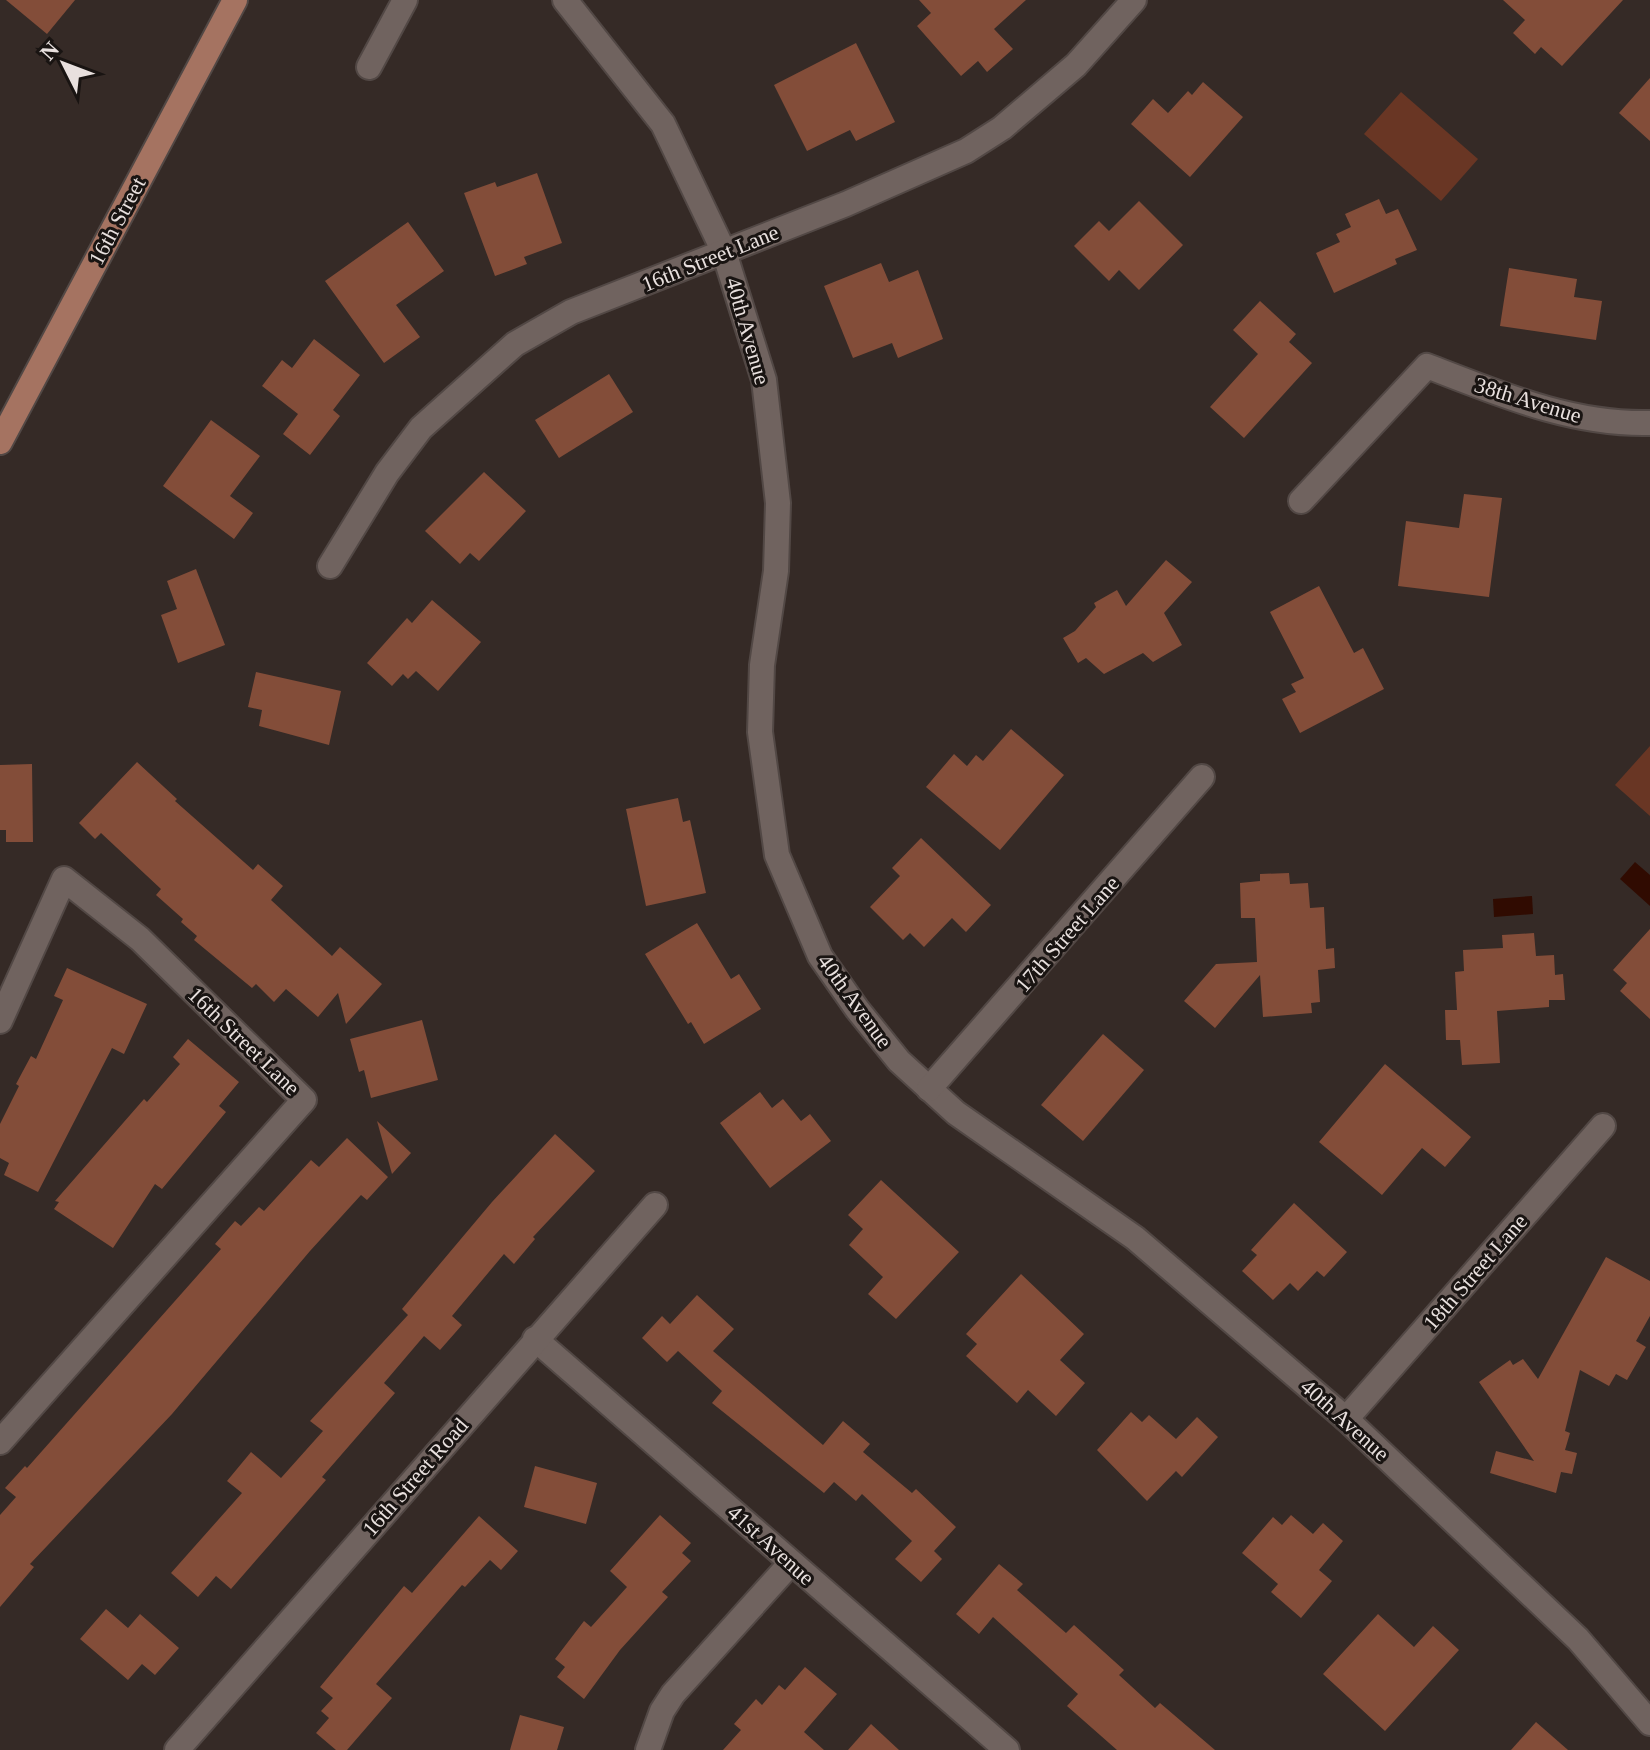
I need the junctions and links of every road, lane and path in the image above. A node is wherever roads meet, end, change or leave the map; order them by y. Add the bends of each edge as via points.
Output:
1 (235, 0) edge
2 (405, 0) edge
3 (1134, 0) edge
4 (570, 1) edge
5 (369, 67) dead end
6 (724, 252) junction
7 (1650, 423) edge
8 (0, 442) edge
9 (1301, 501) dead end
10 (330, 566) dead end
11 (1202, 777) dead end
12 (0, 1021) edge
13 (929, 1089) junction
14 (1603, 1126) dead end
15 (655, 1205) dead end
16 (535, 1339) junction
17 (1346, 1419) junction
18 (0, 1442) edge
19 (791, 1563) junction
20 (1650, 1723) edge
21 (177, 1750) edge
22 (648, 1750) edge
23 (1007, 1750) edge

1 - 8 main road, 16th Street
2 - 5 street
3 - 6 street, 16th Street Lane via 1076,65 1002,128 966,151
4 - 6 street, 40th Avenue via 663,124
6 - 10 street, 16th Street Lane via 571,312 515,344 421,428
6 - 13 street, 40th Avenue via 764,380 778,503 760,732 777,855 820,956 882,1040
7 - 9 street, 38th Avenue via 1608,424 1533,406 1427,366
11 - 13 street, 17th Street Lane
12 - 18 street, 16th Street Lane via 64,879 140,939 304,1100
13 - 17 street, 40th Avenue via 1135,1238
14 - 17 street, 18th Street Lane
15 - 16 street, 16th Street Road
16 - 19 street, 41st Avenue
16 - 21 street, 16th Street Road
17 - 20 street, 40th Avenue via 1578,1639
19 - 22 street via 673,1694
19 - 23 street, 41st Avenue

